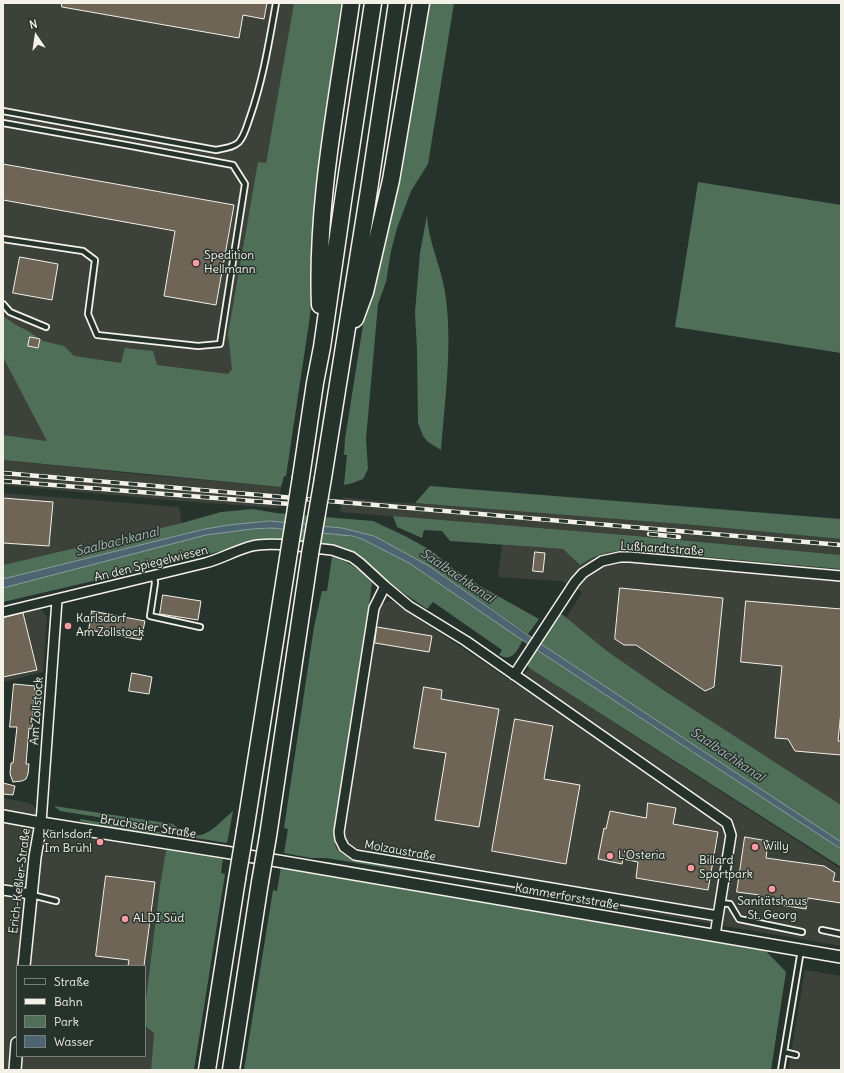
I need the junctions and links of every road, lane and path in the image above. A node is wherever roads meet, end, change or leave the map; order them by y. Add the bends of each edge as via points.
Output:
1 (276, 3) edge
2 (351, 3) edge
3 (373, 3) edge
4 (397, 3) edge
5 (421, 3) edge
6 (3, 111) edge
7 (3, 123) edge
8 (3, 239) edge
9 (3, 304) edge
10 (46, 327) dead end
11 (322, 347) junction
12 (343, 348) junction
13 (301, 551) junction
14 (154, 576) junction
15 (841, 576) edge
16 (385, 586) junction
17 (57, 600) junction
18 (3, 612) edge
19 (200, 627) dead end
20 (514, 675) junction
21 (3, 816) edge
22 (41, 823) junction
23 (289, 863) joint
24 (3, 890) edge
25 (31, 894) junction
26 (56, 901) dead end
27 (720, 903) junction
28 (718, 916) junction
29 (822, 930) dead end
30 (802, 932) dead end
31 (841, 934) edge
32 (715, 935) junction
33 (801, 950) junction
34 (841, 956) edge
35 (24, 965) edge
36 (784, 1052) junction
37 (796, 1055) dead end
38 (16, 1056) edge
39 (15, 1070) edge
40 (207, 1070) edge
41 (231, 1070) edge
42 (781, 1070) edge

1 - 6 lane via 266,60 255,102 243,137 230,147 216,150
2 - 11 highway via 325,185 319,269
3 - 11 highway
4 - 12 highway
5 - 12 highway via 388,193 365,292
7 - 8 lane via 233,165 245,184 220,344 198,346 97,335 88,314 95,260 83,250
9 - 10 lane via 10,312
11 - 13 highway, bridge via 301,477
12 - 13 highway, bridge via 323,478
13 - 14 street, An den Spiegelwiesen via 263,544 241,549 218,560
13 - 16 street via 332,550 352,557
13 - 40 highway, bridge via 245,831
13 - 41 highway, bridge via 268,836
14 - 17 street, An den Spiegelwiesen
14 - 19 lane via 150,616
15 - 20 street, Lußhardtstraße via 630,558 602,561 575,582
16 - 20 street via 409,606
16 - 28 street, Molzaustraße via 374,608 344,794 339,832 344,847 355,855
17 - 18 street, An den Spiegelwiesen
17 - 22 street, Am Zollstock
20 - 27 street via 727,823 732,835
21 - 22 street, Bruchsaler Straße
22 - 23 street, Bruchsaler Straße
22 - 25 street, Erich-Keßler-Straße
23 - 32 street, Kammerforststraße
24 - 25 street
25 - 26 lane
25 - 35 street, Erich-Keßler-Straße
27 - 28 street
27 - 30 lane via 730,904 739,919
28 - 32 street
29 - 31 lane
32 - 33 street, Kammerforststraße
33 - 34 street, Kammerforststraße
33 - 36 lane
36 - 37 lane
36 - 42 lane
38 - 39 street

